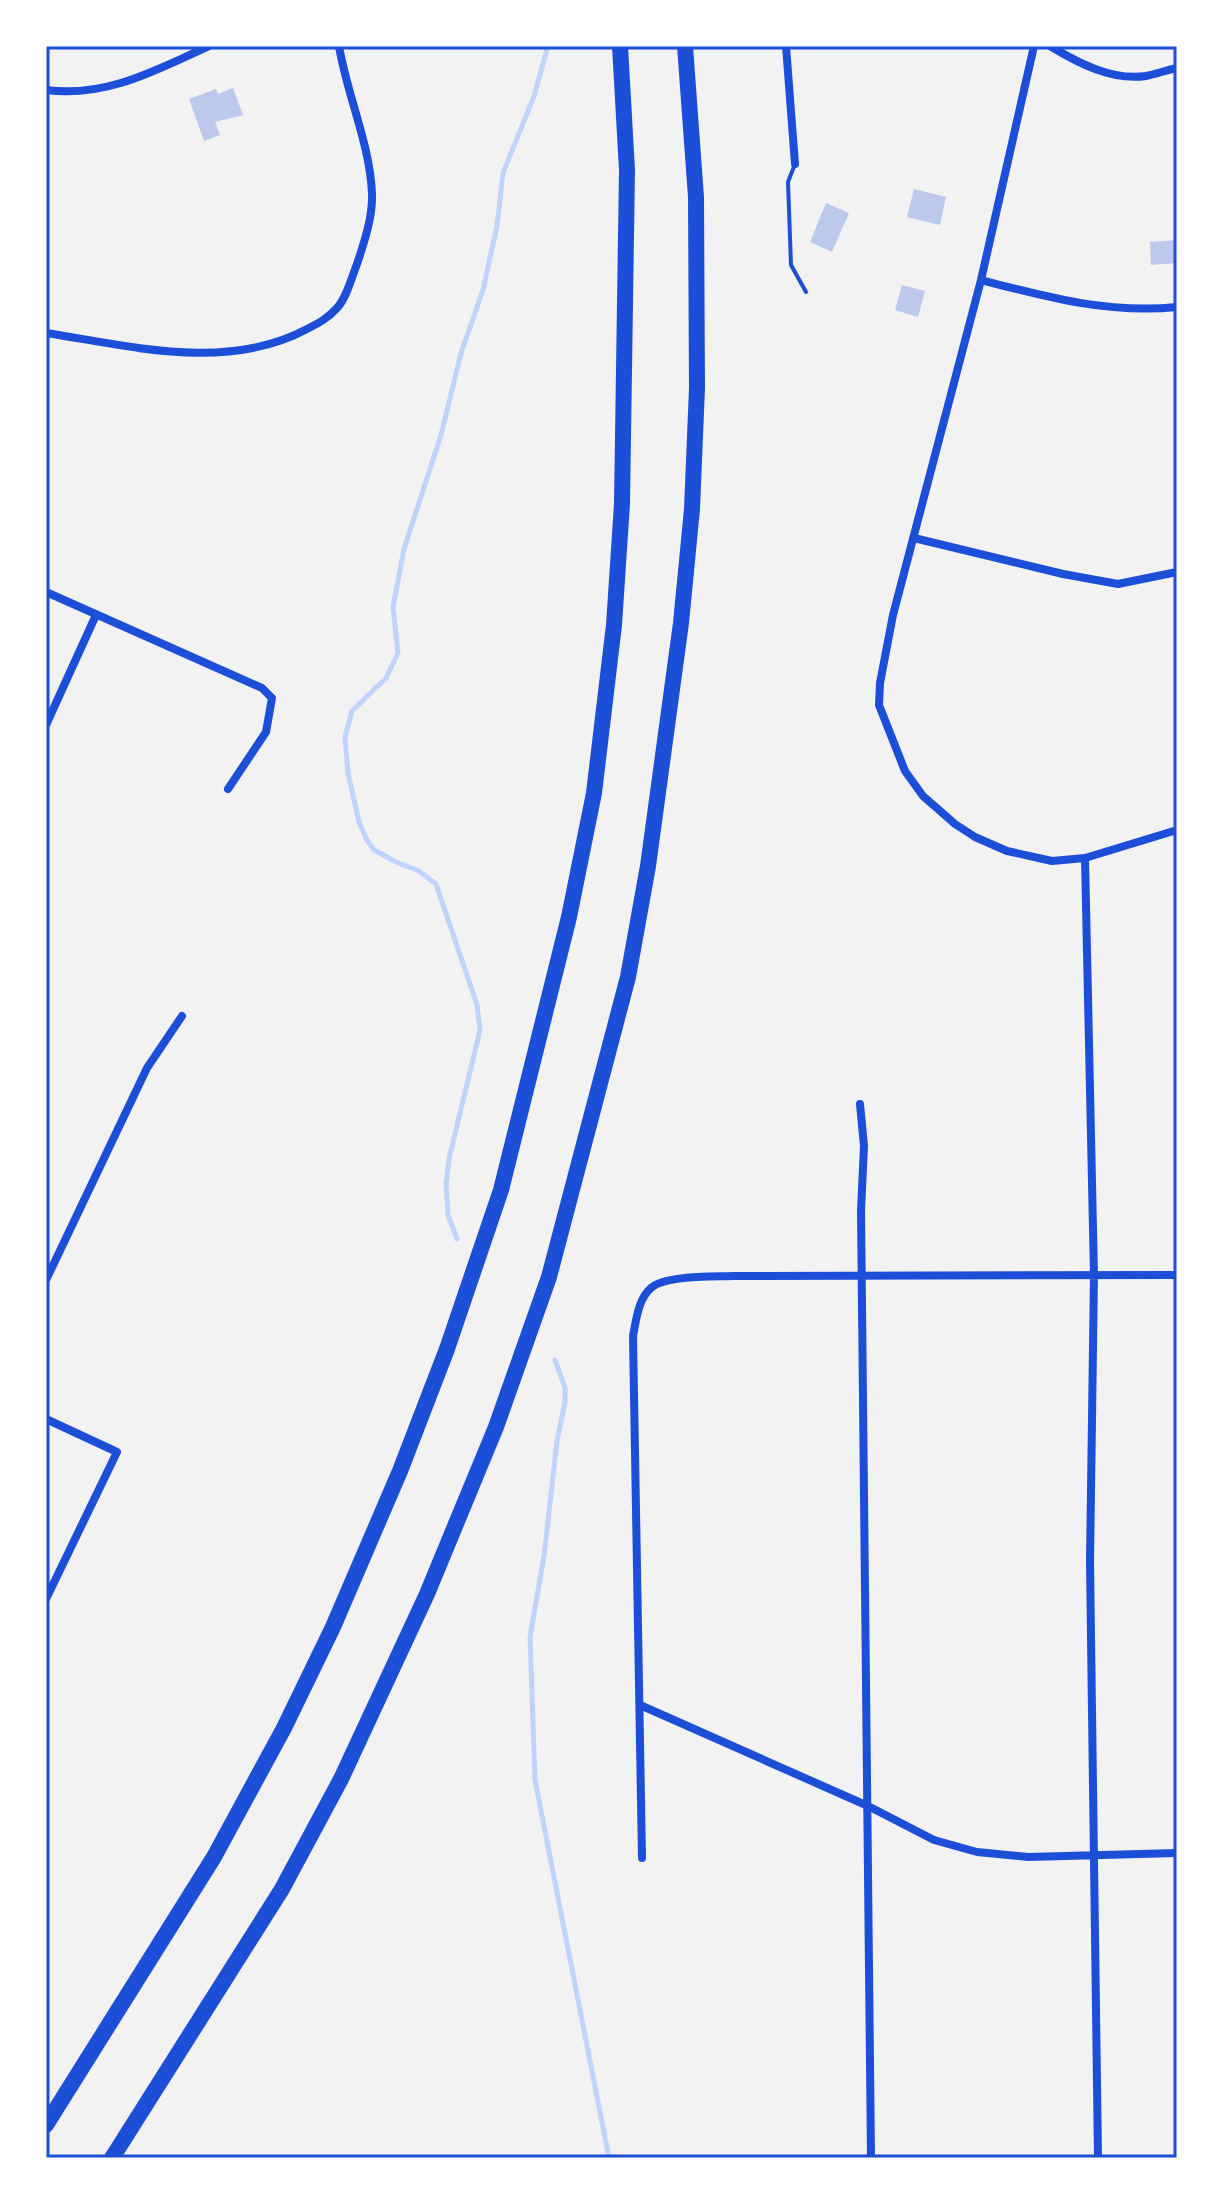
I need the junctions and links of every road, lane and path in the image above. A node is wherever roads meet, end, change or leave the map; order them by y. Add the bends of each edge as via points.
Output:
1 (209, 46) edge
2 (339, 46) edge
3 (620, 46) edge
4 (685, 46) edge
5 (786, 46) edge
6 (1034, 46) edge
7 (1050, 46) edge
8 (1177, 68) edge
9 (46, 90) edge
10 (795, 164) joint
11 (981, 280) junction
12 (806, 292) dead end
13 (1177, 307) edge
14 (46, 333) edge
15 (914, 538) junction
16 (1177, 572) edge
17 (46, 592) edge
18 (96, 615) junction
19 (46, 725) edge
20 (228, 789) dead end
21 (1177, 830) edge
22 (1085, 858) junction
23 (182, 1016) dead end
24 (860, 1104) dead end
25 (862, 1275) junction
26 (1094, 1275) junction
27 (1177, 1275) edge
28 (46, 1280) edge
29 (46, 1419) edge
30 (46, 1599) edge
31 (640, 1705) junction
32 (868, 1806) junction
33 (1177, 1853) edge
34 (1093, 1856) junction
35 (642, 1858) dead end
36 (46, 2125) edge
37 (112, 2158) edge
38 (871, 2158) edge
39 (1098, 2158) edge

1 - 9 street via 131,81 88,92
2 - 14 street via 373,195 349,285 326,319 251,350 215,354
3 - 36 highway via 627,170 622,504 614,625 594,793 501,1190 400,1471 290,1716 214,1857
4 - 37 highway via 696,197 697,388 681,623 628,977 549,1277 496,1427 427,1594 341,1779 282,1889
5 - 10 street
6 - 11 street
7 - 8 street via 1114,75 1145,76
10 - 12 lane via 788,182 791,265
11 - 13 street via 1068,302 1143,310
11 - 15 street
15 - 16 street via 1118,584
15 - 22 street via 893,615 879,705 905,771 923,796 975,837 1052,861
17 - 18 street
18 - 19 street
18 - 20 street via 262,688 272,698 266,732
21 - 22 street
22 - 26 street
23 - 28 street via 147,1068
24 - 25 street
25 - 26 street
25 - 31 street via 673,1280 651,1287 640,1305 633,1336
25 - 32 street
26 - 27 street
26 - 34 street
29 - 30 street via 117,1452
31 - 32 street
31 - 35 street
32 - 34 street via 934,1840 977,1852
32 - 38 street
33 - 34 street
34 - 39 street

